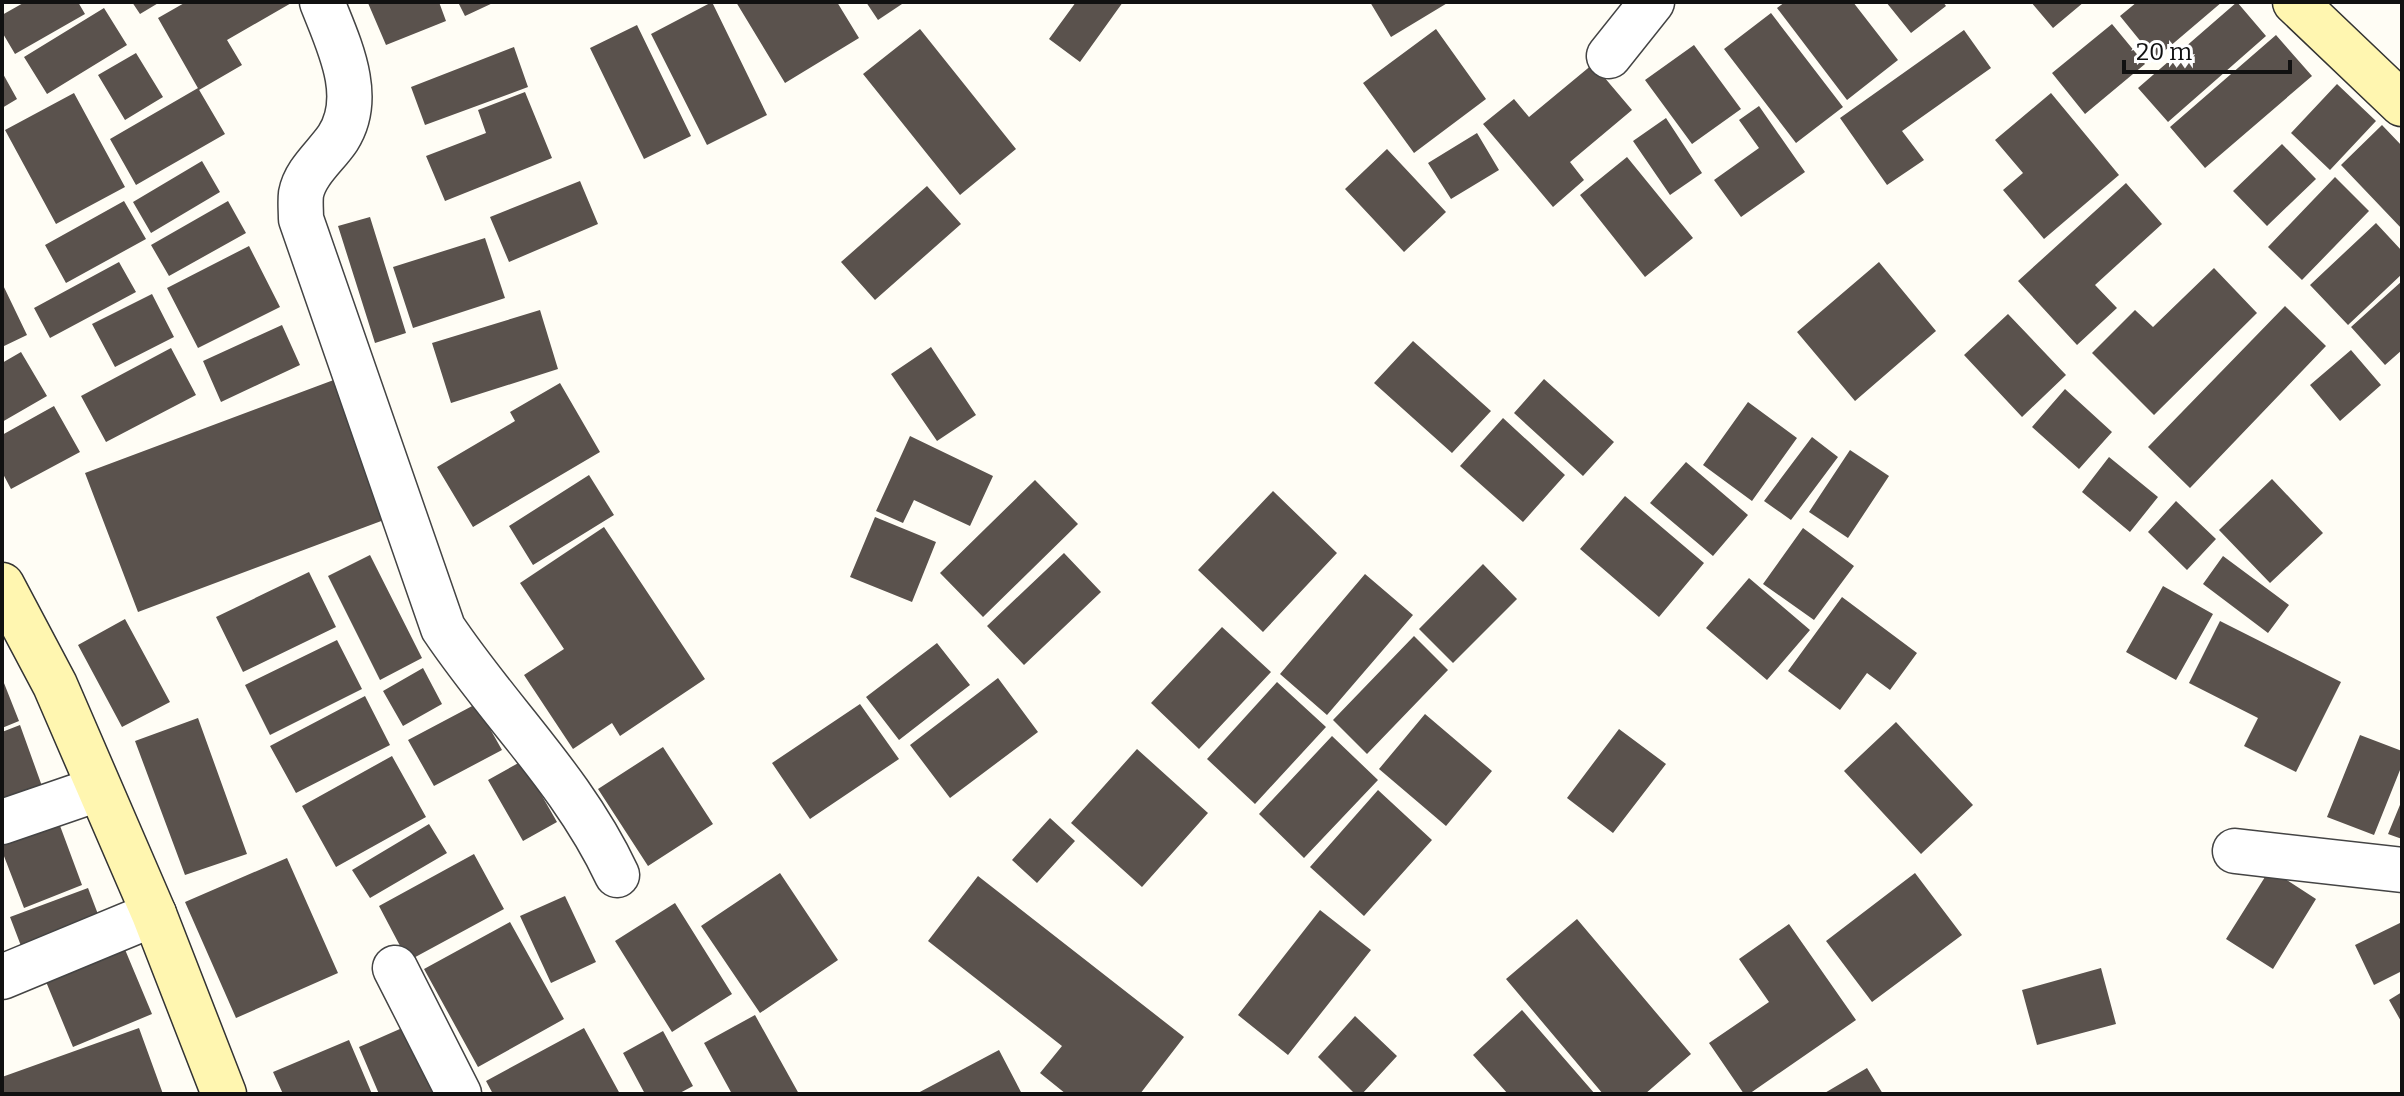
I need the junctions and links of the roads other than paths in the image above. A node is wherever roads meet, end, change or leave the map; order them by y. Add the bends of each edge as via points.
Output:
1 (322, 2) edge
2 (1652, 2) edge
3 (2295, 2) edge
4 (1609, 56) dead end
5 (2402, 104) edge
6 (2, 585) edge
7 (98, 789) junction
8 (2, 822) edge
9 (2235, 851) dead end
10 (2402, 870) edge
11 (617, 875) dead end
12 (154, 914) junction
13 (395, 968) dead end
14 (2, 977) edge
15 (224, 1094) edge
16 (459, 1094) edge

1 - 11 street via 343,54 348,110 338,139 301,193 301,219 443,628 564,785
2 - 4 street
3 - 5 street
6 - 7 street via 55,685
7 - 8 street
7 - 12 street
9 - 10 street
12 - 14 street
12 - 15 street
13 - 16 street

